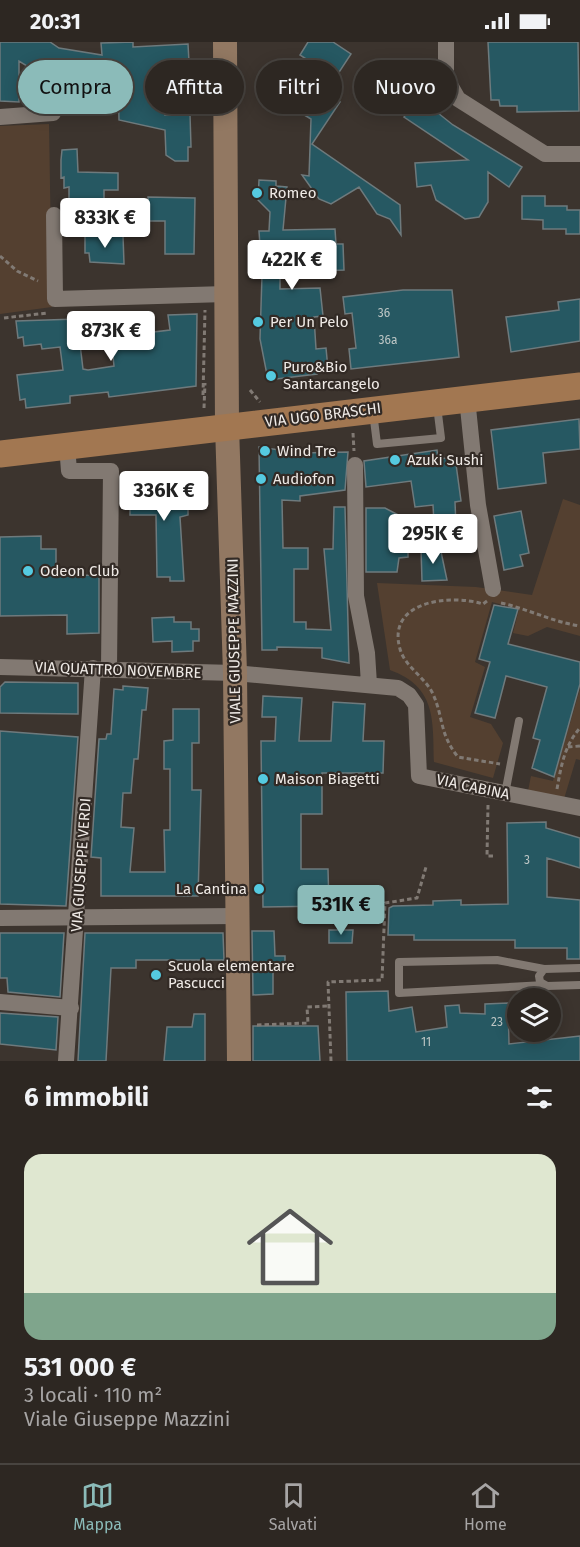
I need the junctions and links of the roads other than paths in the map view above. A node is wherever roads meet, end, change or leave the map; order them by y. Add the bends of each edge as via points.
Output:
1 (225, 42) edge
2 (446, 42) edge
3 (40, 114) edge
4 (0, 117) edge
5 (580, 154) edge
6 (54, 215) dead end
7 (213, 301) junction
8 (580, 386) edge
9 (467, 398) junction
10 (437, 401) junction
11 (363, 410) junction
12 (227, 426) junction
13 (67, 445) junction
14 (0, 454) edge
15 (355, 465) road end
16 (493, 589) dead end
17 (0, 667) edge
18 (101, 668) junction
19 (236, 673) junction
20 (369, 684) junction
21 (519, 721) dead end
22 (506, 794) junction
23 (580, 808) edge
24 (237, 916) junction
25 (0, 918) edge
26 (78, 918) junction
27 (544, 969) junction
28 (580, 970) edge
29 (545, 985) junction
30 (580, 985) edge
31 (0, 1002) edge
32 (71, 1008) junction
33 (66, 1061) edge
34 (239, 1061) edge

1 - 7 main road, VIALE GIUSEPPE MAZZINI
2 - 5 street via 446,78 458,99 545,154
3 - 4 street
6 - 7 street via 55,297
7 - 12 main road, VIALE GIUSEPPE MAZZINI
8 - 9 main road, VIA UGO BRASCHI
9 - 10 main road, VIA UGO BRASCHI
9 - 16 street via 478,505
10 - 11 main road, VIA UGO BRASCHI
10 - 11 lane via 441,438 377,444
11 - 12 main road, VIA UGO BRASCHI
12 - 13 main road, VIA UGO BRASCHI
12 - 19 main road, VIALE GIUSEPPE MAZZINI
13 - 14 main road, VIA UGO BRASCHI
13 - 18 street via 69,471 111,471
15 - 20 street via 357,596
17 - 18 street, VIA QUATTRO NOVEMBRE
18 - 19 street, VIA QUATTRO NOVEMBRE
18 - 26 street, VIA GIUSEPPE VERDI
19 - 20 street, VIA CABINA
19 - 24 main road, VIALE GIUSEPPE MAZZINI
20 - 22 street, VIA CABINA via 398,688 416,705 419,776
21 - 22 lane
22 - 23 street, VIA CABINA
24 - 26 street
24 - 34 main road, VIALE GIUSEPPE MAZZINI
25 - 26 street
26 - 32 street, VIA GIUSEPPE VERDI
27 - 28 lane
27 - 29 lane via 539,976
27 - 29 lane via 497,960 399,962 399,993
29 - 30 lane
31 - 32 street
32 - 33 street, VIA GIUSEPPE VERDI

